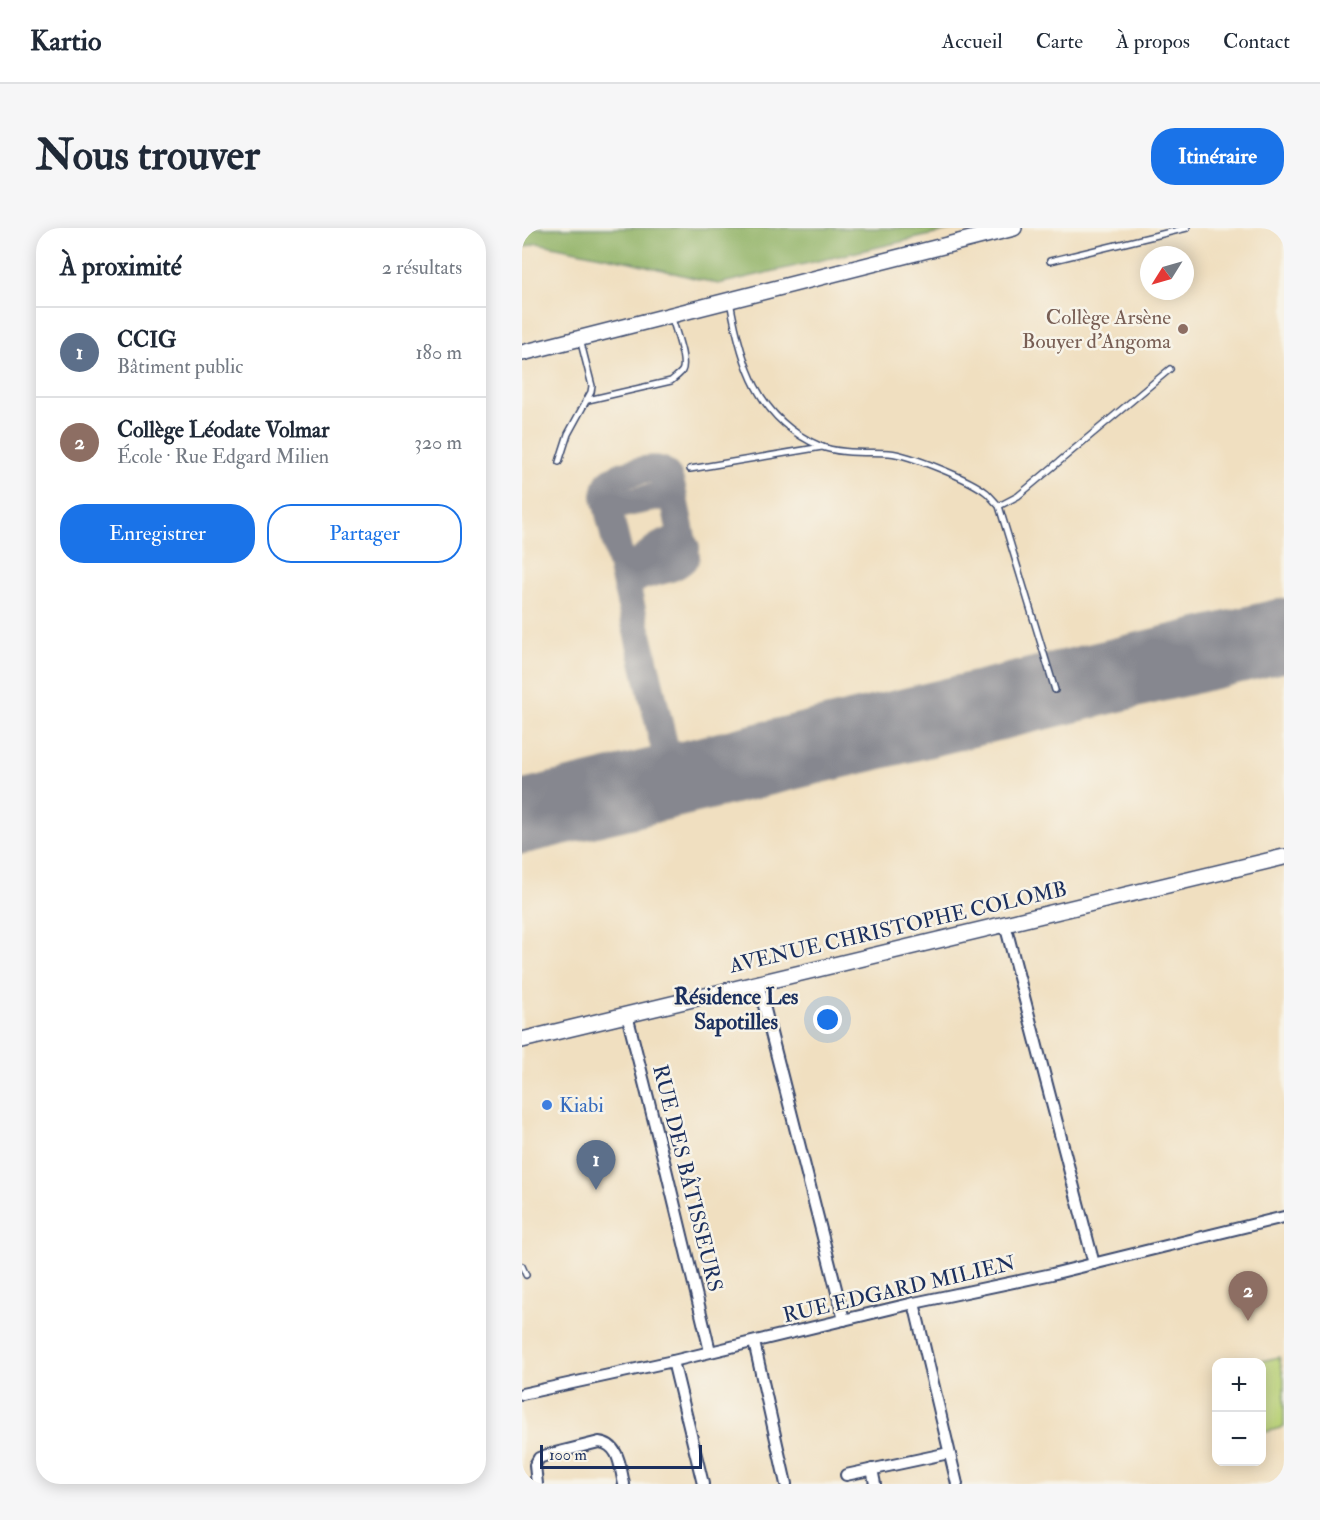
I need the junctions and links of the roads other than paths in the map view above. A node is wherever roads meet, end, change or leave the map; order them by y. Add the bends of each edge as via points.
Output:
1 (1014, 228) edge
2 (1187, 228) edge
3 (1175, 230) edge
4 (1050, 261) dead end
5 (729, 299) junction
6 (671, 314) junction
7 (580, 338) junction
8 (522, 353) edge
9 (1170, 369) dead end
10 (588, 400) junction
11 (822, 447) junction
12 (559, 462) dead end
13 (690, 469) dead end
14 (999, 506) junction
15 (1054, 690) dead end
16 (1284, 857) edge
17 (1005, 924) junction
18 (758, 982) junction
19 (627, 1015) junction
20 (522, 1040) edge
21 (1284, 1217) edge
22 (1094, 1264) junction
23 (522, 1266) edge
24 (526, 1275) dead end
25 (914, 1303) junction
26 (844, 1320) junction
27 (754, 1342) junction
28 (710, 1351) junction
29 (672, 1361) junction
30 (522, 1395) edge
31 (949, 1453) junction
32 (872, 1469) junction
33 (846, 1475) dead end
34 (537, 1484) edge
35 (624, 1484) edge
36 (703, 1484) edge
37 (786, 1484) edge
38 (875, 1484) edge
39 (957, 1484) edge

1 - 5 street
2 - 3 lane
3 - 4 lane
5 - 6 street
5 - 11 lane via 737,340 763,401 783,425
6 - 7 street
6 - 10 lane via 684,362 677,376 671,381
7 - 8 street
7 - 10 lane via 592,386
9 - 14 lane via 1018,496
10 - 12 lane via 568,434
11 - 13 lane
11 - 14 lane via 892,454 940,469 987,493
14 - 15 lane
16 - 17 street, AVENUE CHRISTOPHE COLOMB
17 - 18 street, AVENUE CHRISTOPHE COLOMB
17 - 22 street
18 - 19 street, AVENUE CHRISTOPHE COLOMB
18 - 26 street
19 - 20 street, AVENUE CHRISTOPHE COLOMB
19 - 28 street, RUE DES BÂTISSEURS
21 - 22 street, RUE EDGARD MILIEN
22 - 25 street, RUE EDGARD MILIEN
23 - 24 lane
25 - 26 street, RUE EDGARD MILIEN
25 - 31 street
26 - 27 street, RUE EDGARD MILIEN
27 - 28 street, RUE EDGARD MILIEN
27 - 37 street
28 - 29 street, RUE EDGARD MILIEN
29 - 30 street, RUE EDGARD MILIEN
29 - 36 street
31 - 32 street
31 - 39 street
32 - 33 street
32 - 38 street
34 - 35 street via 535,1465 542,1456 599,1442 615,1450

